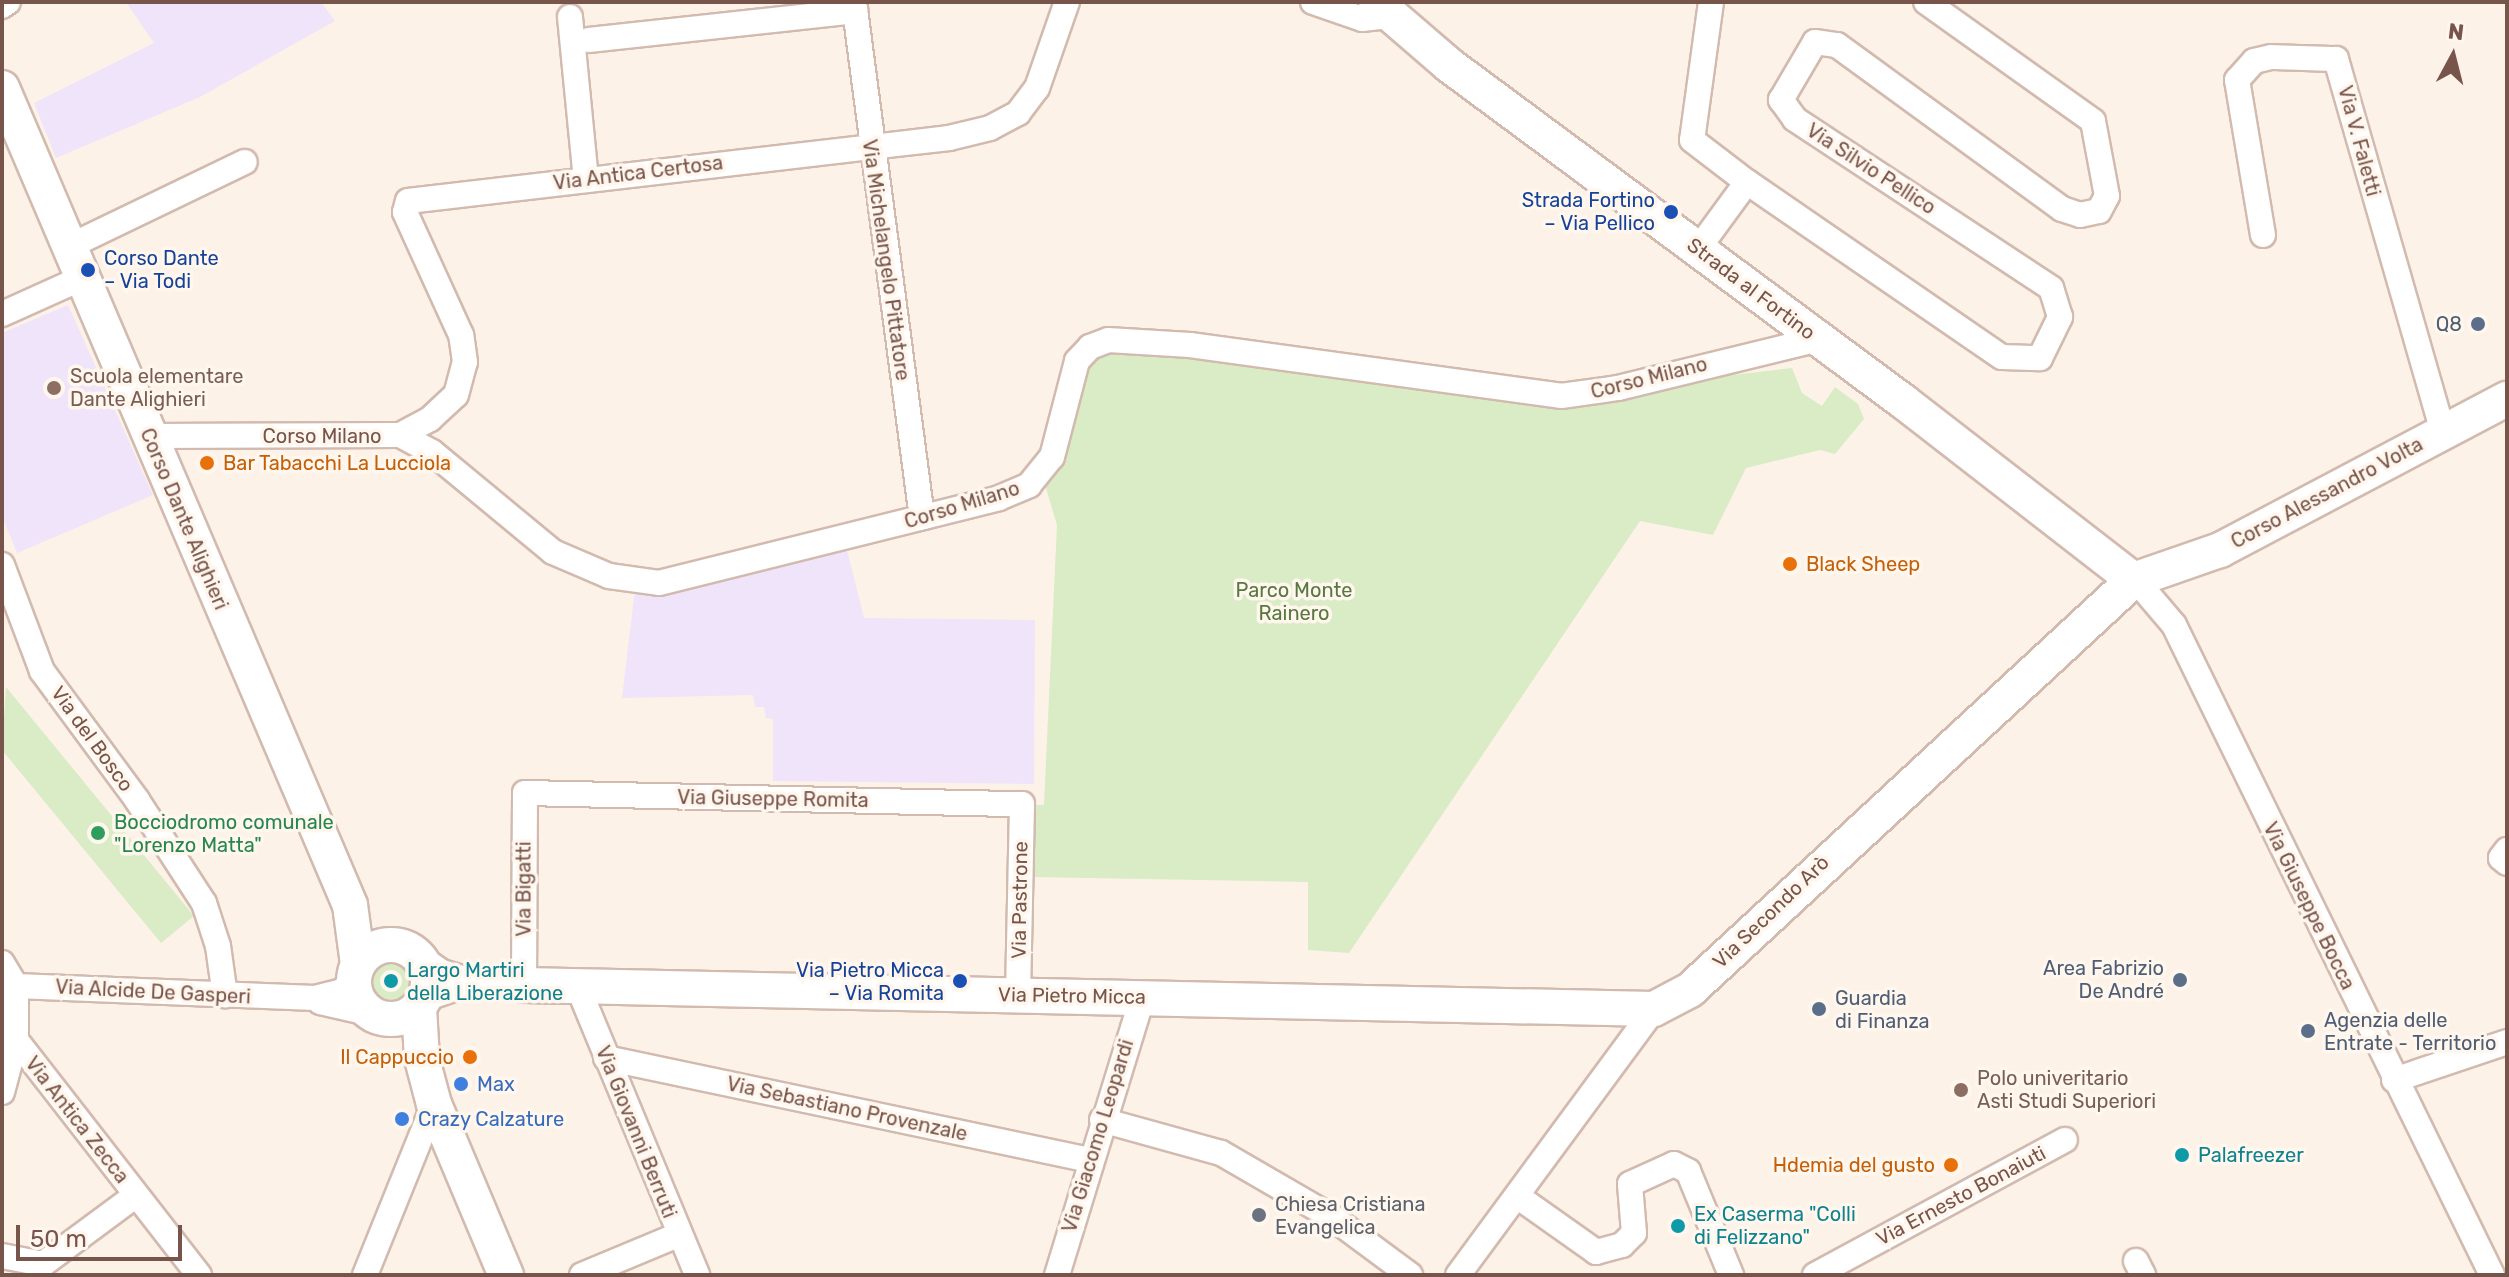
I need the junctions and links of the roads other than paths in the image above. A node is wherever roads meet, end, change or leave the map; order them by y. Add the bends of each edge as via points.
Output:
1 (8, 2) edge
2 (1067, 2) edge
3 (1313, 2) edge
4 (1711, 2) edge
5 (1926, 2) edge
6 (2, 6) edge
7 (854, 7) edge
8 (1383, 9) edge
9 (570, 17) dead end
10 (589, 40) dead end
11 (2, 88) edge
12 (870, 147) junction
13 (245, 162) dead end
14 (586, 179) junction
15 (1747, 182) junction
16 (2263, 235) dead end
17 (68, 247) junction
18 (1698, 249) junction
19 (82, 278) junction
20 (2, 314) edge
21 (1819, 339) junction
22 (2507, 399) edge
23 (2443, 432) junction
24 (400, 435) junction
25 (147, 436) junction
26 (922, 518) junction
27 (2, 565) edge
28 (2134, 581) junction
29 (525, 793) joint
30 (1022, 804) joint
31 (2507, 850) edge
32 (2507, 863) edge
33 (350, 905) junction
34 (409, 950) junction
35 (2, 963) edge
36 (356, 970) junction
37 (490, 984) junction
38 (524, 985) junction
39 (16, 986) junction
40 (578, 987) junction
41 (1018, 995) junction
42 (225, 996) junction
43 (290, 998) junction
44 (1142, 998) junction
45 (422, 1004) junction
46 (1654, 1009) junction
47 (374, 1015) junction
48 (16, 1040) junction
49 (2507, 1042) edge
50 (606, 1058) junction
51 (2394, 1080) junction
52 (2, 1092) edge
53 (432, 1099) junction
54 (1102, 1120) junction
55 (2065, 1140) dead end
56 (1088, 1160) junction
57 (135, 1196) junction
58 (1517, 1196) junction
59 (678, 1235) junction
60 (2, 1256) edge
61 (199, 1275) edge
62 (365, 1275) edge
63 (506, 1275) edge
64 (582, 1275) edge
65 (697, 1275) edge
66 (1057, 1275) edge
67 (1410, 1275) edge
68 (1458, 1275) edge
69 (1731, 1275) edge
70 (1815, 1275) edge
71 (2492, 1275) edge

1 - 6 street
2 - 12 street, Via Antica Certosa via 1046,72 1028,103 1007,121 949,138
3 - 8 street via 1362,19
4 - 15 street via 1692,140
5 - 15 street, Via Silvio Pellico via 2093,121 2107,196 2099,211 2080,215 2062,209 1837,45 1815,42 1781,100 1795,119 2051,288 2060,317 2040,358 2002,357
7 - 10 street
7 - 12 street, Via Michelangelo Pittatore
8 - 18 street, Strada al Fortino
9 - 14 street
11 - 17 street, Corso Dante Alighieri
12 - 14 street, Via Antica Certosa
12 - 26 street, Via Michelangelo Pittatore
13 - 17 street
14 - 24 street, Via Antica Certosa via 406,203 406,215 461,335 465,362 456,395 430,419
15 - 18 street
16 - 23 street, Via V. Faletti via 2237,80 2254,61 2271,57 2336,59
17 - 19 street, Corso Dante Alighieri
18 - 21 street, Strada al Fortino
19 - 20 street
19 - 25 street, Corso Dante Alighieri
21 - 26 street, Corso Milano via 1618,388 1561,396 1120,339 1090,347 1077,361 1056,445 1042,475 999,498
21 - 28 street, Strada al Fortino
22 - 23 street, Corso Alessandro Volta
23 - 28 street, Corso Alessandro Volta via 2220,550
24 - 25 street, Corso Milano
24 - 26 street, Corso Milano via 432,452 553,552 632,582 680,581
25 - 33 street, Corso Dante Alighieri
27 - 42 street, Via del Bosco via 42,671 204,903 218,946
28 - 46 street, Via Secondo Arò via 1690,990
28 - 51 street, Via Giuseppe Bocca via 2174,625
29 - 30 street, Via Giuseppe Romita
29 - 38 street, Via Bigatti
30 - 41 street, Via Pastrone
31 - 32 street via 2501,858
33 - 34 street, Corso Dante Alighieri via 378,935
33 - 36 street, Corso Dante Alighieri
34 - 36 street via 381,946
34 - 37 street, Via Pietro Micca via 452,977
34 - 45 street via 428,973
35 - 39 street
36 - 43 street, Via Alcide De Gasperi via 348,988 336,995
36 - 47 street via 357,998
37 - 38 street, Via Pietro Micca
37 - 45 street, Via Pietro Micca via 456,987
38 - 40 street, Via Pietro Micca
39 - 42 street, Via Alcide De Gasperi
39 - 48 street
40 - 41 street, Via Pietro Micca
40 - 50 street, Via Giovanni Berruti
41 - 44 street, Via Pietro Micca
42 - 43 street, Via Alcide De Gasperi
43 - 47 street, Via Alcide De Gasperi
44 - 46 street, Via Pietro Micca
44 - 54 street, Via Giacomo Leopardi
45 - 47 street via 394,1020
45 - 53 street
46 - 58 street, Via Secondo Arò
47 - 53 street via 403,1039
48 - 52 street
48 - 57 street, Via Antica Zecca
49 - 51 street
50 - 56 street, Via Sebastiano Provenzale
50 - 59 street, Via Giovanni Berruti
51 - 71 street, Via Giuseppe Bocca
53 - 62 street
53 - 63 street
54 - 56 street, Via Giacomo Leopardi
54 - 67 street via 1221,1153 1333,1218
55 - 70 street, Via Ernesto Bonaiuti
56 - 66 street, Via Giacomo Leopardi
57 - 60 street via 43,1264
57 - 61 street, Via Antica Zecca
58 - 68 street, Via Secondo Arò
58 - 69 street via 1596,1252 1622,1245 1634,1233 1630,1184 1674,1164 1688,1171
59 - 64 street
59 - 65 street, Via Giovanni Berruti

